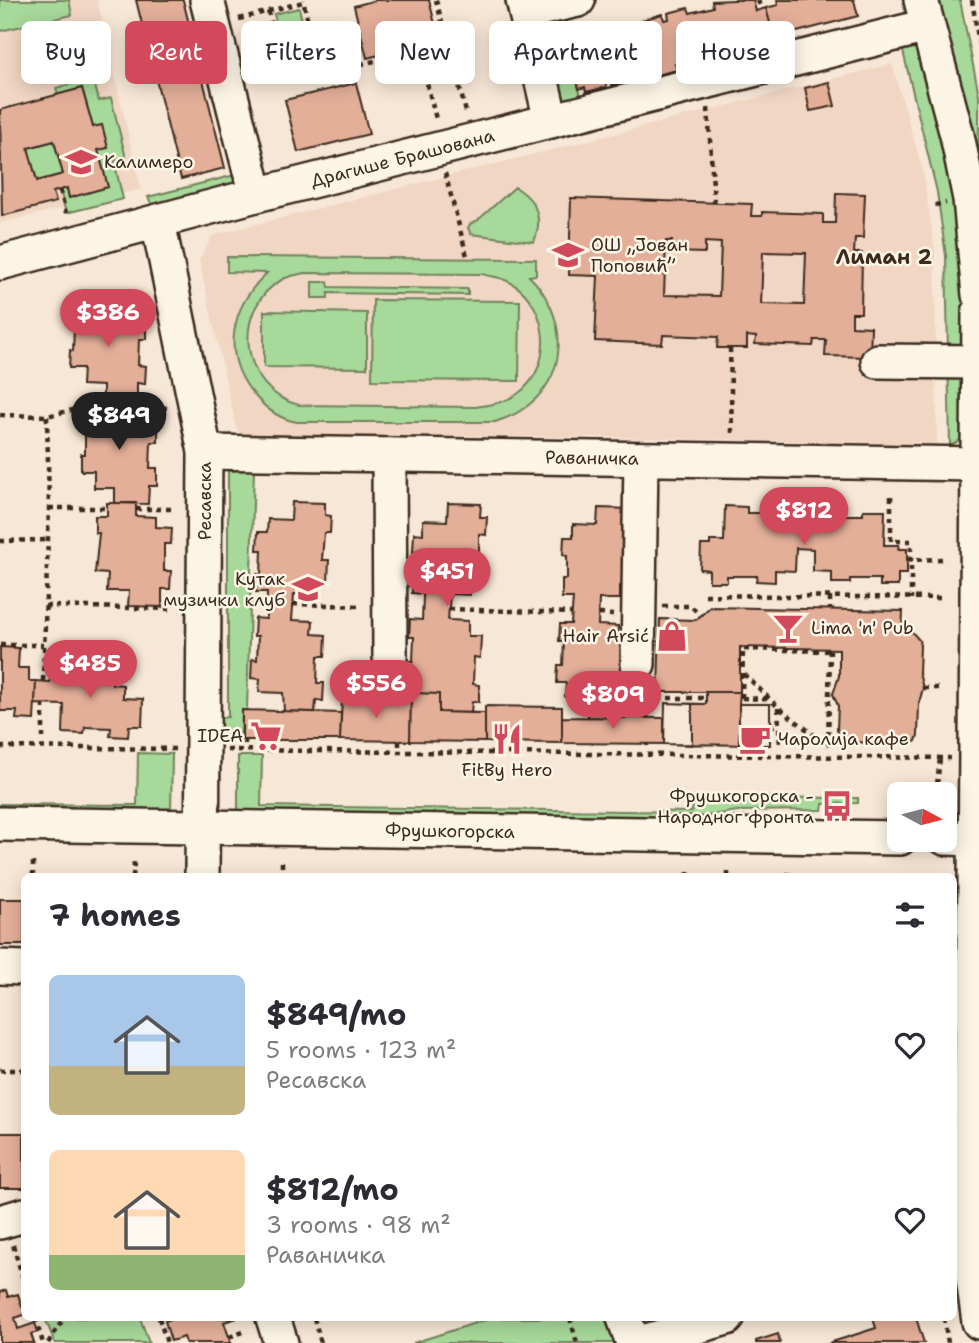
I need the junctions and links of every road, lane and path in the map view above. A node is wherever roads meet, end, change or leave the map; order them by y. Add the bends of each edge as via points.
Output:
1 (436, 0) edge
2 (578, 0) edge
3 (758, 0) edge
4 (972, 0) edge
5 (303, 1) edge
6 (525, 6) edge
7 (761, 10) dead end
8 (268, 11) junction
9 (210, 13) edge
10 (924, 13) edge
11 (271, 21) edge
12 (308, 21) edge
13 (442, 21) edge
14 (979, 44) edge
15 (227, 81) edge
16 (426, 84) edge
17 (458, 84) edge
18 (709, 109) dead end
19 (466, 113) dead end
20 (551, 121) junction
21 (437, 134) junction
22 (60, 190) dead end
23 (256, 195) junction
24 (714, 202) dead end
25 (66, 213) dead end
26 (158, 222) junction
27 (976, 231) edge
28 (467, 256) dead end
29 (0, 262) edge
30 (979, 295) edge
31 (979, 313) edge
32 (730, 348) dead end
33 (878, 361) dead end
34 (979, 362) edge
35 (94, 405) dead end
36 (122, 406) dead end
37 (168, 408) dead end
38 (0, 415) edge
39 (47, 416) junction
40 (205, 452) junction
41 (389, 455) junction
42 (641, 459) junction
43 (732, 460) junction
44 (978, 464) edge
45 (891, 496) dead end
46 (49, 508) junction
47 (107, 508) dead end
48 (136, 509) dead end
49 (174, 509) dead end
50 (47, 540) junction
51 (0, 541) edge
52 (944, 559) dead end
53 (909, 560) junction
54 (705, 595) dead end
55 (830, 597) junction
56 (911, 598) junction
57 (944, 598) dead end
58 (251, 602) dead end
59 (267, 603) dead end
60 (293, 604) dead end
61 (45, 606) junction
62 (389, 607) junction
63 (174, 609) dead end
64 (449, 609) dead end
65 (830, 610) dead end
66 (572, 613) dead end
67 (0, 645) edge
68 (43, 645) junction
69 (390, 657) dead end
70 (638, 664) dead end
71 (741, 672) junction
72 (43, 681) dead end
73 (923, 688) dead end
74 (942, 688) dead end
75 (648, 698) dead end
76 (706, 698) dead end
77 (769, 699) junction
78 (43, 704) dead end
79 (778, 707) junction
80 (43, 738) dead end
81 (0, 747) edge
82 (780, 747) dead end
83 (203, 748) junction
84 (940, 758) junction
85 (976, 758) junction
86 (937, 782) edge
87 (0, 824) edge
88 (203, 827) junction
89 (887, 838) edge
90 (967, 839) edge
91 (33, 859) dead end
92 (134, 861) dead end
93 (282, 862) dead end
94 (688, 866) dead end
95 (728, 867) dead end
96 (788, 868) dead end
97 (33, 873) edge
98 (133, 873) edge
99 (202, 873) edge
100 (282, 873) edge
101 (688, 873) edge
102 (727, 873) edge
103 (788, 873) edge
104 (0, 967) edge
105 (21, 968) edge
106 (0, 1070) edge
107 (21, 1070) edge
108 (10, 1219) edge
109 (962, 1248) edge
110 (21, 1268) edge
111 (36, 1321) edge
112 (62, 1321) edge
113 (160, 1321) edge
114 (315, 1321) edge
115 (571, 1321) edge
116 (625, 1321) edge
117 (716, 1321) edge
118 (944, 1321) edge
119 (979, 1322) edge
120 (260, 1324) edge
121 (229, 1336) dead end
122 (45, 1343) edge
123 (167, 1343) edge
124 (281, 1343) edge
125 (321, 1343) edge
126 (577, 1343) edge
127 (633, 1343) edge
128 (639, 1343) edge
129 (948, 1343) edge

1 - 13 path
2 - 6 street
3 - 7 path
4 - 14 path
5 - 8 path
5 - 12 path
6 - 20 street
8 - 9 path
8 - 11 path
10 - 20 street, Драгише Брашована
10 - 27 street via 957,135
15 - 23 street
16 - 21 path
17 - 19 path
18 - 24 path
20 - 21 street, Драгише Брашована
21 - 23 street, Драгише Брашована
21 - 28 path
22 - 25 path
23 - 26 street, Драгише Брашована
26 - 29 street, Драгише Брашована
26 - 40 street, Ресавска
27 - 30 street
31 - 34 street
32 - 43 path
33 - 34 street
34 - 44 street
35 - 39 path
36 - 37 path
38 - 39 path
39 - 46 path
40 - 41 street, Раваничка
40 - 83 street, Ресавска
41 - 42 street, Раваничка
41 - 62 street
42 - 43 street, Раваничка
42 - 70 street
43 - 44 street, Раваничка
44 - 85 street
45 - 53 path via 891,541 911,541
46 - 47 path
46 - 50 path
48 - 49 path
50 - 51 path
50 - 61 path
52 - 53 path
53 - 56 path
54 - 55 path
55 - 56 path
55 - 65 path
56 - 57 path
58 - 59 path
60 - 62 path
61 - 63 path
61 - 68 path
62 - 69 street
64 - 66 path
67 - 68 path
68 - 72 path
71 - 77 path
71 - 77 path via 741,698
71 - 79 path via 743,649 830,650 828,746
73 - 74 path
75 - 76 path
77 - 79 path
78 - 80 path
79 - 82 path
81 - 83 path
83 - 84 path
83 - 88 street, Ресавска
84 - 85 path
84 - 86 path
85 - 90 street
87 - 88 street, Фрушкогорска
88 - 89 street, Фрушкогорска
88 - 99 street, Ресавска
90 - 109 street
91 - 97 path
92 - 98 path
93 - 100 path
94 - 101 path
95 - 102 path
96 - 103 path
104 - 105 street
106 - 107 path
108 - 110 path
109 - 119 street
111 - 122 path
112 - 122 path
113 - 123 path
114 - 125 path
115 - 126 path
116 - 127 street
117 - 128 street
118 - 129 path
120 - 121 path
120 - 124 street

